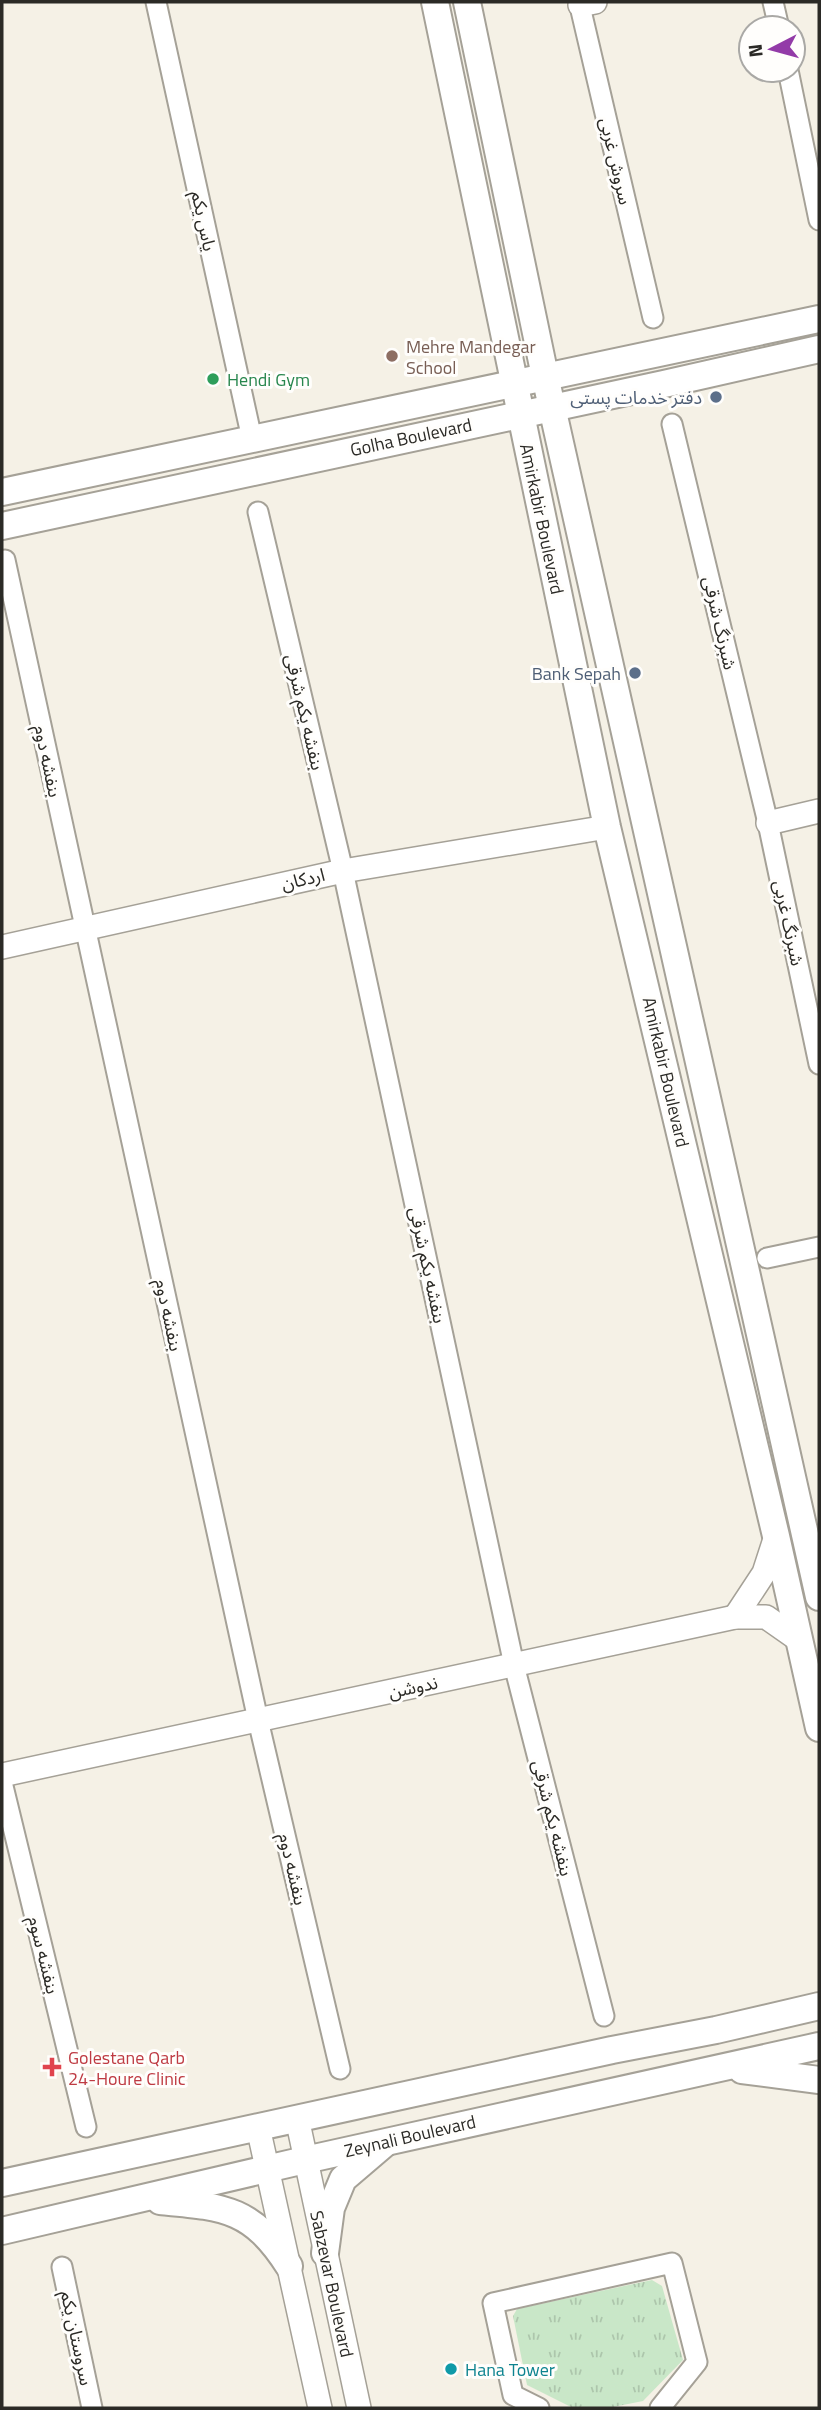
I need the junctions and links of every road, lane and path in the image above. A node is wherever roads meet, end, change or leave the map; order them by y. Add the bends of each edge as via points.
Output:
1 (156, 2) edge
2 (435, 2) edge
3 (467, 2) edge
4 (585, 3) edge
5 (791, 84) edge
6 (819, 220) edge
7 (653, 318) dead end
8 (819, 319) edge
9 (819, 349) edge
10 (545, 376) junction
11 (513, 384) junction
12 (553, 407) junction
13 (520, 414) junction
14 (672, 424) dead end
15 (252, 439) junction
16 (2, 492) edge
17 (258, 512) dead end
18 (2, 526) edge
19 (5, 561) dead end
20 (819, 811) edge
21 (768, 822) junction
22 (607, 827) junction
23 (343, 871) junction
24 (85, 928) junction
25 (2, 947) edge
26 (819, 1064) edge
27 (819, 1247) edge
28 (767, 1258) dead end
29 (776, 1536) junction
30 (819, 1595) edge
31 (735, 1617) junction
32 (799, 1640) junction
33 (514, 1665) junction
34 (258, 1720) junction
35 (819, 1728) edge
36 (2, 1776) edge
37 (2, 1783) edge
38 (819, 1986) edge
39 (819, 2006) edge
40 (604, 2016) dead end
41 (716, 2030) junction
42 (819, 2046) edge
43 (720, 2068) junction
44 (340, 2069) dead end
45 (819, 2080) edge
46 (297, 2118) junction
47 (86, 2127) dead end
48 (258, 2127) junction
49 (387, 2141) junction
50 (305, 2160) junction
51 (267, 2170) junction
52 (2, 2183) edge
53 (138, 2199) junction
54 (2, 2231) edge
55 (325, 2253) junction
56 (289, 2266) junction
57 (62, 2267) dead end
58 (92, 2408) edge
59 (320, 2408) edge
60 (359, 2408) edge
61 (539, 2408) edge
62 (660, 2408) edge

1 - 15 street, یاس یکم
2 - 11 main road
3 - 10 main road
4 - 7 street, سروش غربی
5 - 6 street
8 - 10 main road, Golha Boulevard
9 - 12 main road, Golha Boulevard
10 - 11 main road, Golha Boulevard
10 - 12 main road, Amirkabir Boulevard
11 - 13 main road, Amirkabir Boulevard
11 - 15 main road, Golha Boulevard
12 - 13 main road, Golha Boulevard
12 - 30 main road, Amirkabir Boulevard
13 - 18 main road, Golha Boulevard
13 - 22 main road, Amirkabir Boulevard
14 - 21 street, شبرنگ شرقی
15 - 16 main road, Golha Boulevard
17 - 23 street, بنفشه یکم شرقی
19 - 24 street, بنفشه دوم
20 - 21 street
21 - 26 street, شبرنگ غربی
22 - 23 street, اردکان
22 - 29 main road, Amirkabir Boulevard
23 - 24 street, اردکان
23 - 33 street, بنفشه یکم شرقی
24 - 25 street, اردکان
24 - 34 street, بنفشه دوم
27 - 28 street
29 - 31 street via 764,1573
29 - 32 main road, Amirkabir Boulevard
31 - 32 street, ندوشن via 766,1617
31 - 33 street, ندوشن
32 - 35 main road, Amirkabir Boulevard
33 - 34 street, ندوشن
33 - 40 street, بنفشه یکم شرقی
34 - 36 street, ندوشن
34 - 44 street, بنفشه دوم
37 - 47 street, بنفشه سوم
38 - 41 main road via 790,2004
39 - 41 main road
41 - 46 main road
42 - 43 main road, Zeynali Boulevard
43 - 45 main road
43 - 49 main road, Zeynali Boulevard
46 - 48 main road
46 - 50 street, Sabzevar Boulevard
48 - 51 street
48 - 52 main road
49 - 50 main road, Zeynali Boulevard
49 - 55 main road via 343,2179 331,2208
50 - 51 main road, Zeynali Boulevard
50 - 55 street, Sabzevar Boulevard
51 - 53 main road, Zeynali Boulevard
51 - 56 street
53 - 54 main road, Zeynali Boulevard
53 - 56 main road via 216,2207 252,2223 272,2240
55 - 60 street, Sabzevar Boulevard
56 - 59 street
57 - 58 street, سروستان یکم
61 - 62 street via 513,2395 493,2303 672,2263 697,2362

